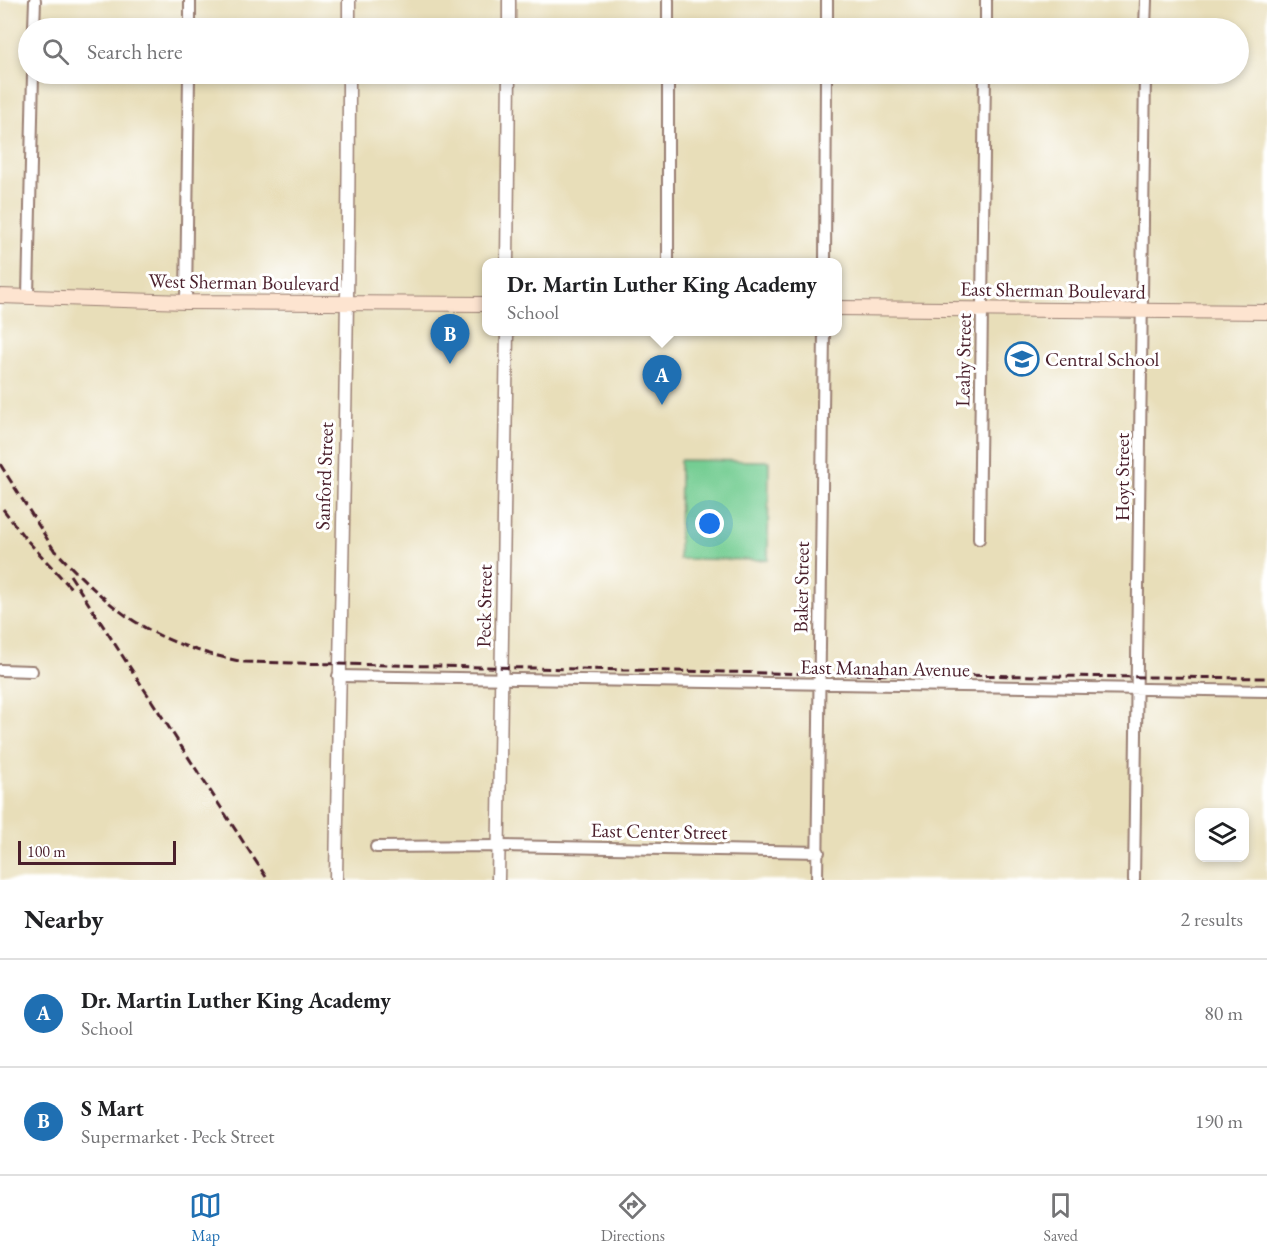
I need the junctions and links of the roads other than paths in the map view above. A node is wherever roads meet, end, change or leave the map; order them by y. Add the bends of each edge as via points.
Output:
1 (34, 0) edge
2 (190, 0) edge
3 (349, 0) edge
4 (509, 0) edge
5 (668, 0) edge
6 (827, 0) edge
7 (986, 0) edge
8 (1146, 0) edge
9 (34, 18) edge
10 (190, 18) edge
11 (349, 18) edge
12 (509, 18) edge
13 (668, 18) edge
14 (827, 18) edge
15 (986, 18) edge
16 (1145, 18) edge
17 (33, 84) edge
18 (189, 84) edge
19 (349, 84) edge
20 (509, 84) edge
21 (668, 84) edge
22 (826, 84) edge
23 (985, 84) edge
24 (1145, 84) edge
25 (507, 258) edge
26 (668, 258) edge
27 (825, 258) edge
28 (0, 296) edge
29 (28, 296) junction
30 (186, 302) junction
31 (349, 303) junction
32 (482, 304) edge
33 (842, 308) edge
34 (982, 308) junction
35 (1141, 310) junction
36 (1267, 312) edge
37 (507, 336) edge
38 (824, 336) edge
39 (979, 539) dead end
40 (0, 670) edge
41 (32, 671) dead end
42 (338, 676) junction
43 (502, 680) junction
44 (819, 685) junction
45 (1138, 690) junction
46 (1267, 691) edge
47 (499, 846) junction
48 (376, 847) dead end
49 (819, 852) junction
50 (336, 880) edge
51 (498, 880) edge
52 (817, 880) edge
53 (1134, 880) edge

1 - 9 street
2 - 10 street
3 - 11 street
4 - 12 street
5 - 13 street
6 - 14 street
7 - 15 street
8 - 16 street
17 - 29 street
18 - 30 street
19 - 31 street, Sanford Street
20 - 25 street
21 - 26 street
22 - 27 street
23 - 34 street, Leahy Street
24 - 35 street, Hoyt Street
28 - 29 main road, West Sherman Boulevard
29 - 30 main road, West Sherman Boulevard
30 - 31 main road, West Sherman Boulevard
31 - 32 main road, West Sherman Boulevard
31 - 42 street, Sanford Street
33 - 34 main road, East Sherman Boulevard
34 - 35 main road, East Sherman Boulevard
34 - 39 street, Leahy Street
35 - 36 main road, East Sherman Boulevard
35 - 45 street, Hoyt Street
37 - 43 street, Peck Street
38 - 44 street, Baker Street
40 - 41 street
42 - 43 street, East Manahan Avenue
42 - 50 street, Sanford Street
43 - 44 street, East Manahan Avenue
43 - 47 street, Peck Street
44 - 45 street, East Manahan Avenue
44 - 49 street, Baker Street
45 - 46 street, East Manahan Avenue
45 - 53 street, Hoyt Street
47 - 48 street, East Center Street
47 - 49 street, East Center Street
47 - 51 street, Peck Street
49 - 52 street, Baker Street

